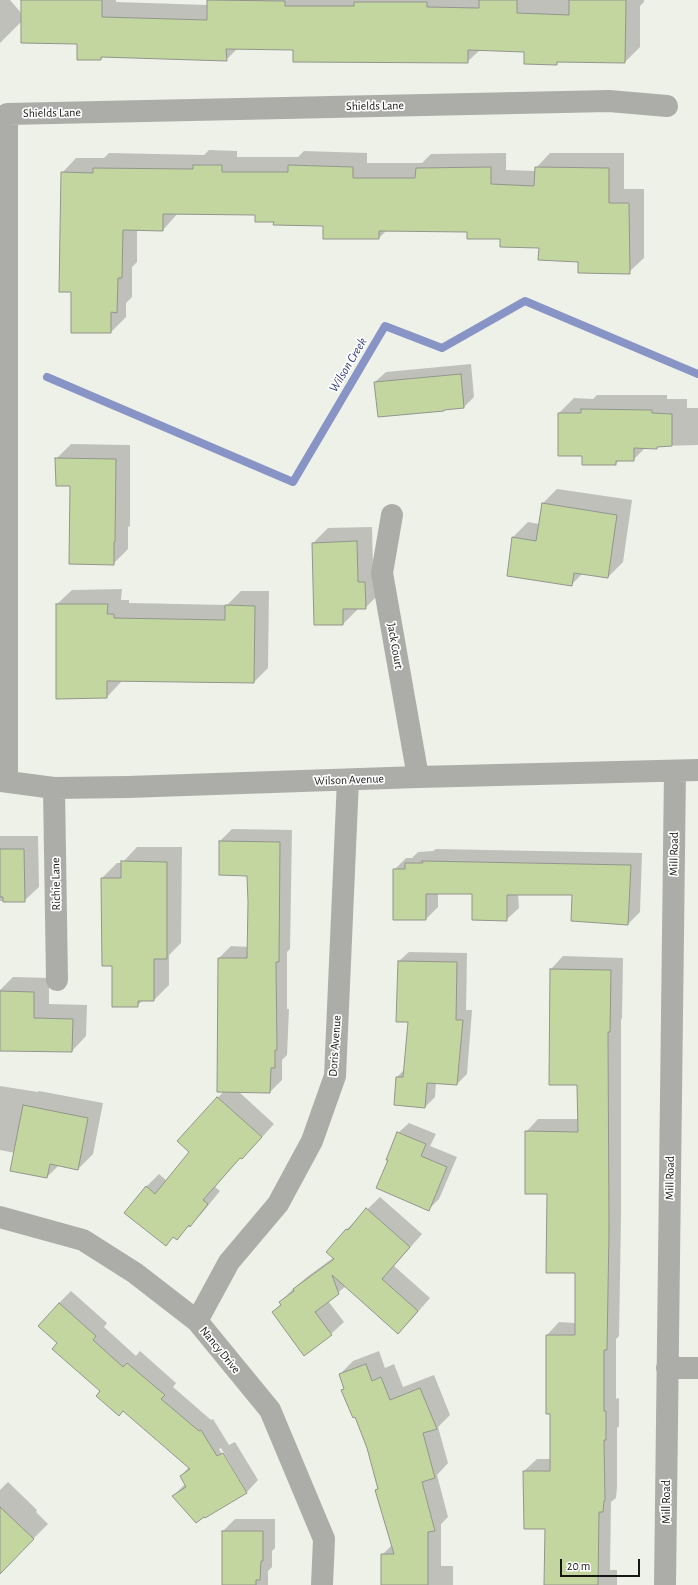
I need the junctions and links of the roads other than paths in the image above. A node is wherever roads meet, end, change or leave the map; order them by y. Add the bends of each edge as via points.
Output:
1 (667, 106) dead end
2 (392, 515) dead end
3 (698, 770) edge
4 (675, 771) junction
5 (418, 777) junction
6 (348, 780) junction
7 (4, 781) edge
8 (54, 788) junction
9 (57, 980) dead end
10 (0, 1217) edge
11 (197, 1321) junction
12 (667, 1368) junction
13 (698, 1368) edge
14 (322, 1585) edge
15 (665, 1585) edge

1 - 7 street, Shields Lane via 609,101 7,114
2 - 5 street, Jack Court via 382,573
3 - 4 street, Wilson Avenue
4 - 5 street, Wilson Avenue
4 - 12 street, Mill Road
5 - 6 street, Wilson Avenue
6 - 8 street, Wilson Avenue
6 - 11 street, Doris Avenue via 334,1076 312,1140 278,1204 229,1262
7 - 8 street, Wilson Avenue
8 - 9 street, Richie Lane
10 - 11 street, Nancy Drive via 83,1240 135,1273
11 - 14 street, Nancy Drive via 270,1410 324,1539
12 - 13 street
12 - 15 street, Mill Road

